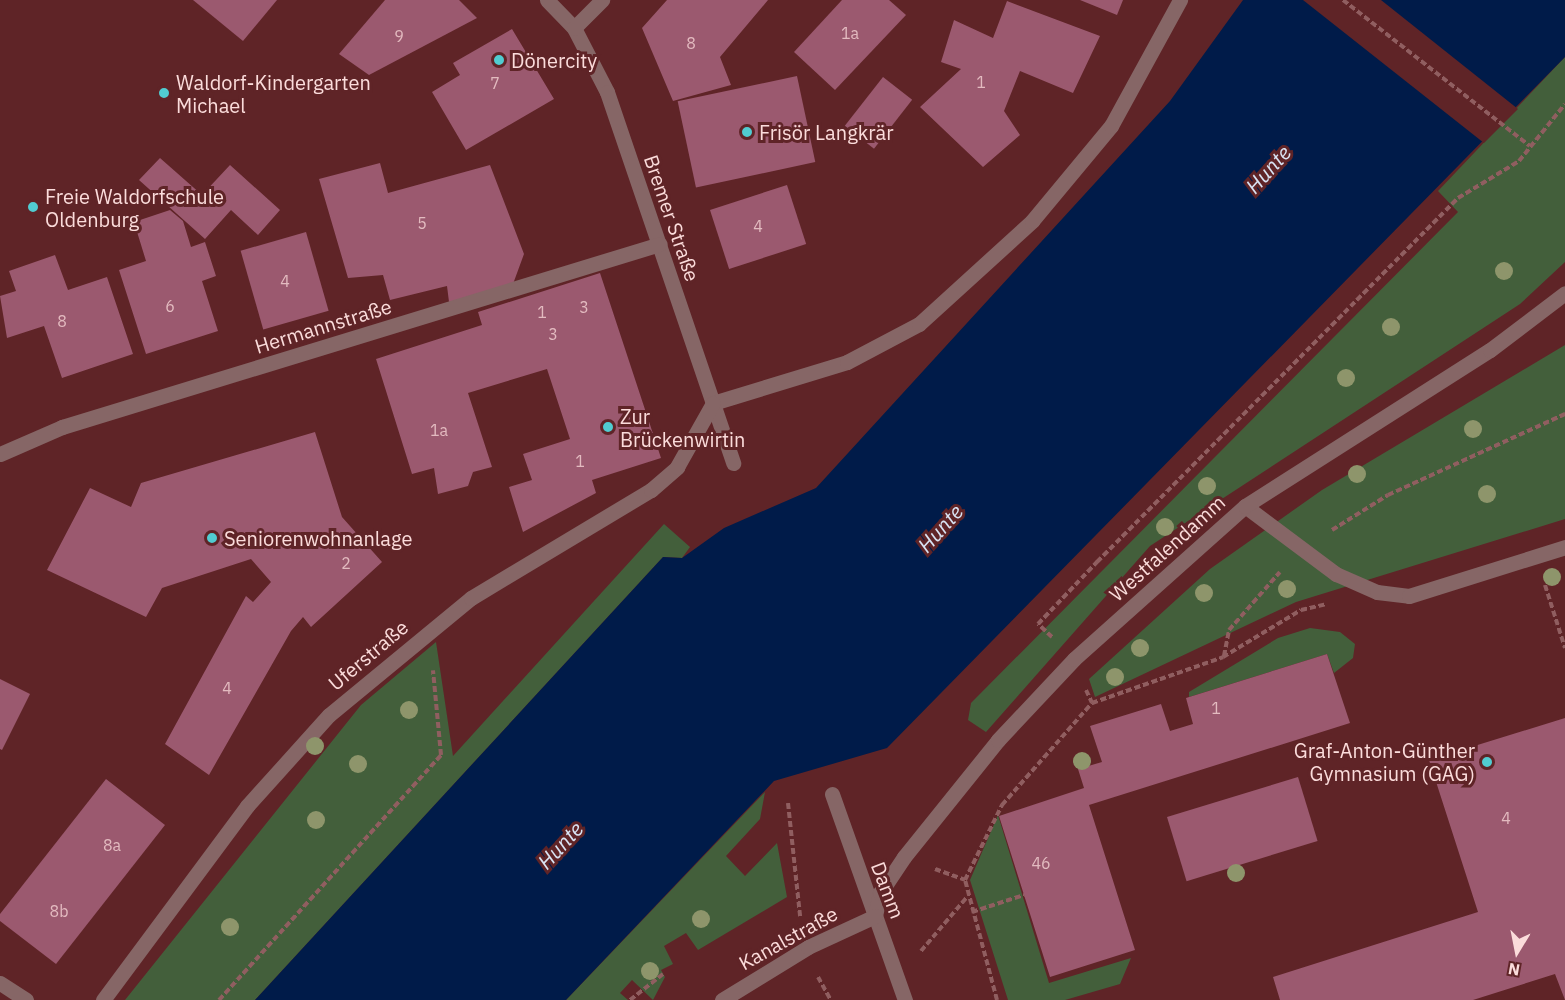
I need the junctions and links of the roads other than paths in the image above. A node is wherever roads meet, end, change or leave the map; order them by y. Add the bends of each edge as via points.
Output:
1 (547, 0) edge
2 (602, 0) edge
3 (1180, 0) edge
4 (574, 28) junction
5 (660, 244) junction
6 (1565, 293) edge
7 (713, 403) junction
8 (0, 454) edge
9 (733, 463) dead end
10 (1245, 506) junction
11 (1565, 547) edge
12 (832, 794) dead end
13 (876, 916) junction
14 (0, 983) edge
15 (26, 1000) edge
16 (103, 1000) edge
17 (722, 1000) edge
18 (905, 1000) edge

1 - 4 street, Bremer Straße
2 - 4 street
3 - 7 street via 1111,126 1032,221 919,324 847,362
4 - 5 street, Bremer Straße via 607,92
5 - 7 street, Bremer Straße
5 - 8 street, Hermannstraße via 62,427
6 - 10 street, Westfalendamm via 1490,350
7 - 9 street, Bremer Straße
7 - 16 street, Uferstraße via 677,467 651,490 471,598 329,715 247,806
10 - 11 street via 1305,547 1336,574 1377,592 1409,596
10 - 13 street, Westfalendamm via 1074,659 998,740 904,857 880,893
12 - 13 street, Damm
13 - 17 street, Kanalstraße via 799,953
13 - 18 street, Damm
14 - 15 street

